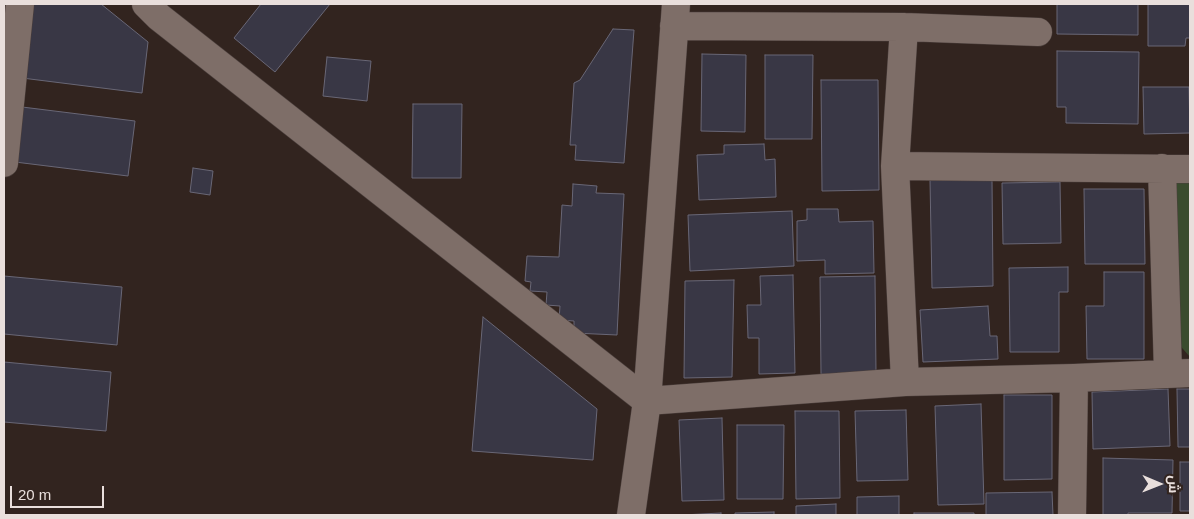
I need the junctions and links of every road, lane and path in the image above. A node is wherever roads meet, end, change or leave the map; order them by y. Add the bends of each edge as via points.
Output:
1 (20, 4) edge
2 (146, 4) edge
3 (671, 12) edge
4 (904, 27) junction
5 (1038, 32) dead end
6 (4, 163) edge
7 (896, 166) junction
8 (1162, 168) junction
9 (1190, 168) edge
10 (1179, 373) edge
11 (1074, 378) junction
12 (905, 382) junction
13 (647, 401) junction
14 (631, 515) edge
15 (1072, 515) edge

1 - 6 street
2 - 13 street
3 - 4 street
3 - 13 street
4 - 5 street
4 - 7 street
7 - 8 street
7 - 12 street
8 - 9 street
8 - 10 street
10 - 11 street
11 - 12 street
11 - 15 street
12 - 13 street
13 - 14 street

